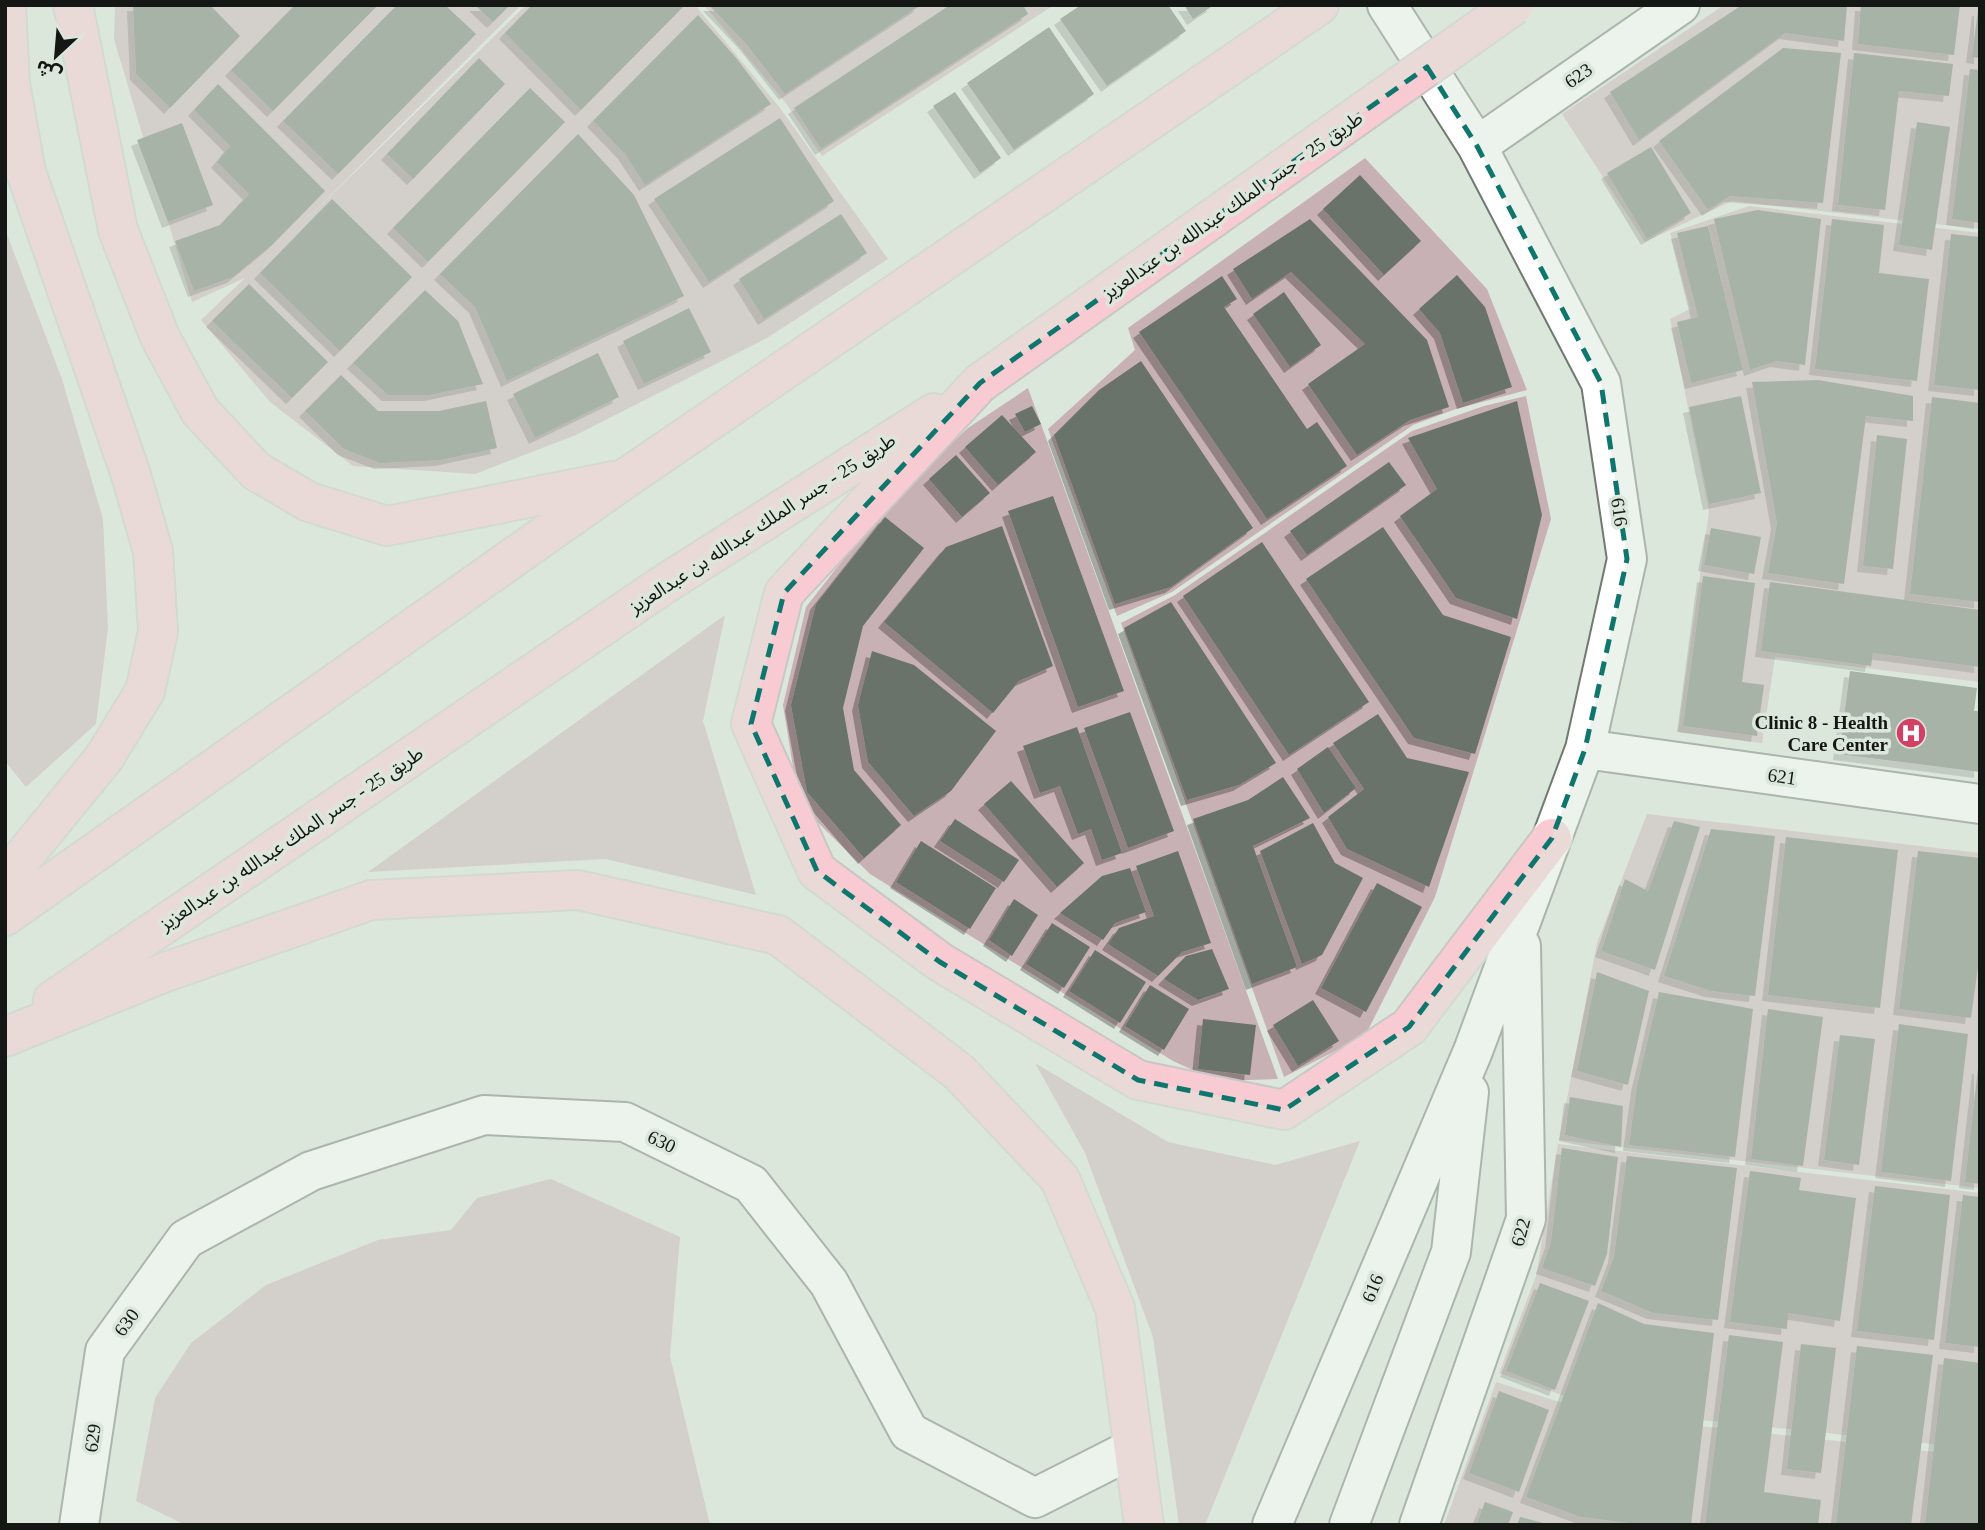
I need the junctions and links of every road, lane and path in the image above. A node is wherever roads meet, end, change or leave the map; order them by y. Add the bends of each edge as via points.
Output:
1 (6, 5) edge
2 (72, 5) edge
3 (1319, 5) edge
4 (1387, 5) edge
5 (1514, 5) edge
6 (1680, 5) edge
7 (1476, 146) junction
8 (980, 383) junction
9 (626, 478) junction
10 (1585, 749) junction
11 (1980, 804) edge
12 (1552, 838) junction
13 (5, 879) edge
14 (5, 916) edge
15 (1521, 923) junction
16 (5, 1035) edge
17 (1474, 1051) junction
18 (105, 1351) joint
19 (1132, 1449) junction
20 (79, 1525) edge
21 (1144, 1525) edge
22 (1272, 1525) edge
23 (1349, 1525) edge
24 (1419, 1525) edge

1 - 13 main road via 10,83 26,172 153,551 158,632 145,691 104,758
2 - 9 main road via 118,230 155,326 200,411 256,471 309,502 387,526
3 - 9 main road
4 - 7 street, 616
5 - 8 main road, طريق 25 - جسر الملك عبدالله بن عبدالعزيز, bridge
6 - 7 street, 623
7 - 10 street, 616 via 1601,383 1627,559
8 - 12 main road via 784,593 751,724 817,871 940,961 1138,1080 1284,1110 1409,1027
8 - 16 main road, طريق 25 - جسر الملك عبدالله بن عبدالعزيز via 663,585
9 - 14 main road
10 - 11 street, 621
10 - 12 street, 616
12 - 15 street, 616
15 - 17 street, 616
15 - 24 street, 622 via 1526,1219
16 - 19 main road via 371,900 578,890 778,935 959,1072 1060,1179 1115,1308
17 - 22 street, 616
17 - 23 street, 616 via 1451,1252
18 - 19 street, 630 via 186,1239 311,1171 484,1115 625,1122 751,1184 829,1283 909,1432 1035,1498
18 - 20 street, 629
19 - 21 main road

